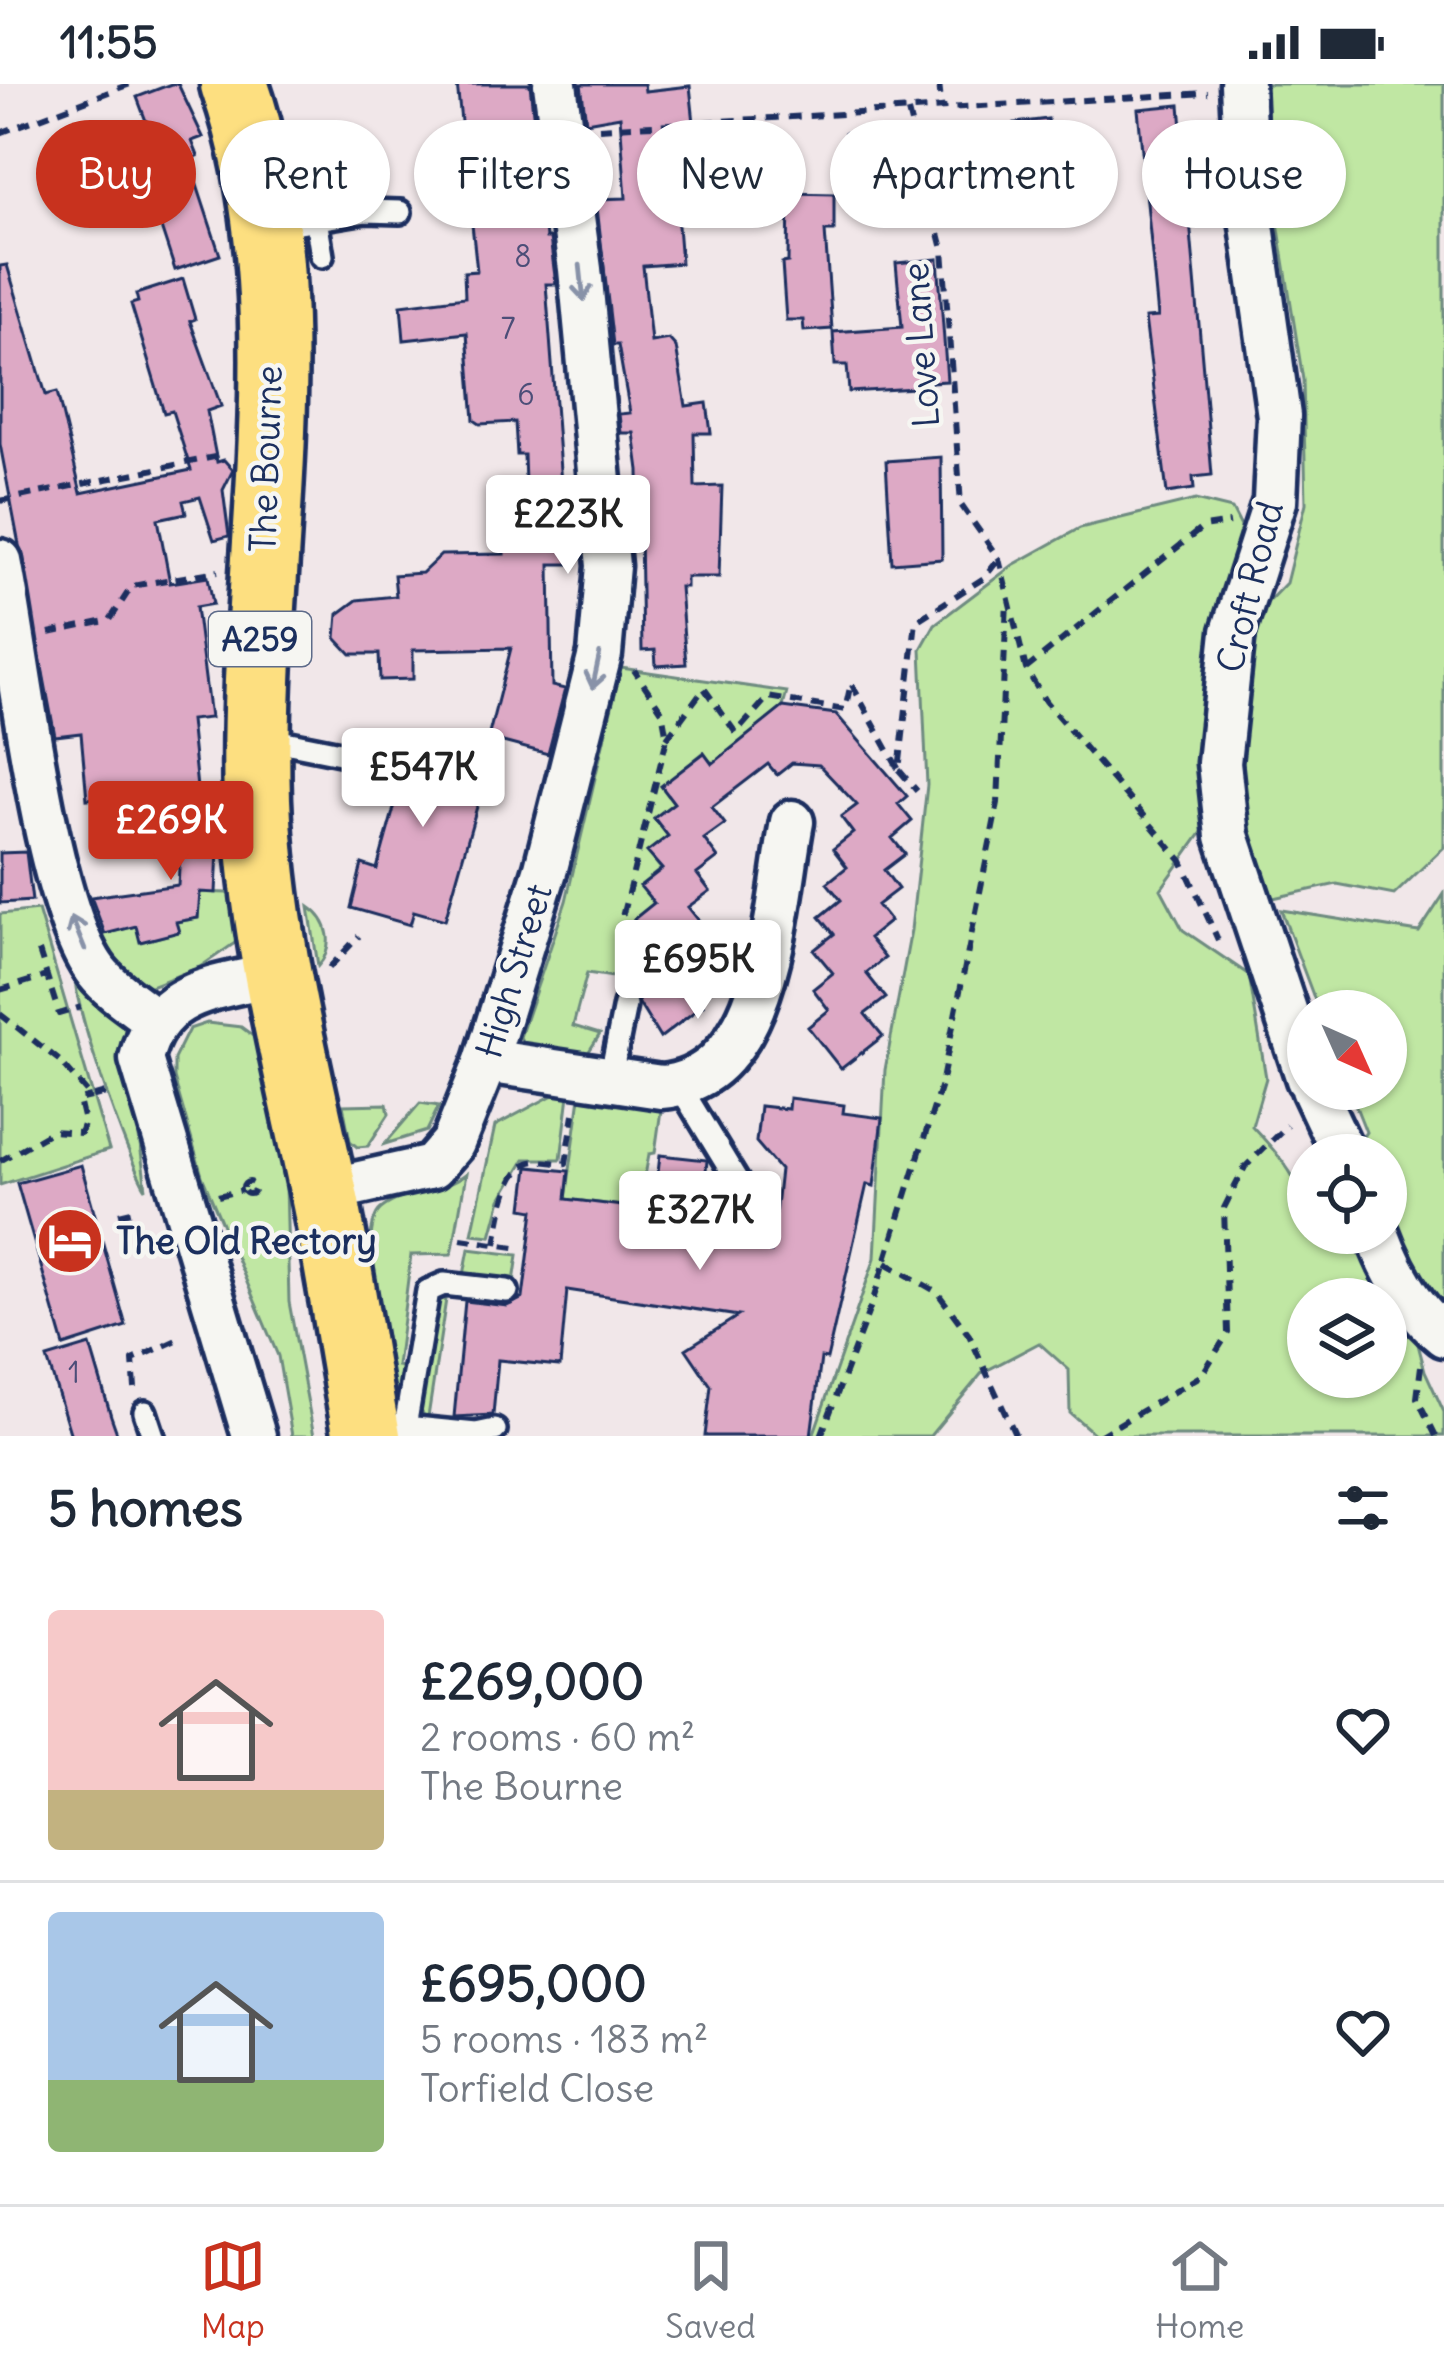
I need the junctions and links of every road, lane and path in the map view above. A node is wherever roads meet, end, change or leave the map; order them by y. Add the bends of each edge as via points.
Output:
1 (130, 84) edge
2 (234, 84) edge
3 (555, 84) edge
4 (939, 84) edge
5 (1242, 84) edge
6 (1160, 97) dead end
7 (942, 111) junction
8 (908, 112) junction
9 (244, 120) edge
10 (630, 127) dead end
11 (0, 133) edge
12 (400, 212) dead end
13 (390, 213) edge
14 (290, 228) edge
15 (294, 228) edge
16 (322, 256) dead end
17 (268, 446) junction
18 (0, 501) edge
19 (1269, 518) junction
20 (999, 559) junction
21 (0, 561) edge
22 (262, 562) junction
23 (1007, 590) junction
24 (10, 640) edge
25 (601, 654) junction
26 (1026, 669) junction
27 (258, 737) junction
28 (667, 738) junction
29 (345, 754) dead end
30 (898, 770) junction
31 (917, 791) dead end
32 (792, 822) dead end
33 (1221, 944) dead end
34 (275, 974) junction
35 (0, 990) edge
36 (625, 1005) joint
37 (71, 1011) dead end
38 (0, 1013) edge
39 (1287, 1014) edge
40 (153, 1018) junction
41 (485, 1061) junction
42 (595, 1078) junction
43 (679, 1085) junction
44 (1293, 1110) edge
45 (0, 1161) edge
46 (324, 1192) junction
47 (136, 1210) dead end
48 (119, 1214) dead end
49 (740, 1229) dead end
50 (461, 1240) dead end
51 (496, 1244) junction
52 (521, 1248) dead end
53 (1385, 1254) edge
54 (885, 1262) junction
55 (507, 1291) dead end
56 (1435, 1328) edge
57 (179, 1339) dead end
58 (138, 1357) dead end
59 (145, 1412) dead end
60 (379, 1428) edge
61 (495, 1430) dead end
62 (153, 1436) edge
63 (254, 1436) edge
64 (821, 1436) edge
65 (1016, 1436) edge
66 (1099, 1436) edge
67 (1436, 1436) edge

1 - 11 path
2 - 9 highway, The Bourne / A259
3 -> 25 street, High Street via 608,566
4 - 7 path
5 - 19 street, Croft Road via 1247,190 1279,416
6 - 7 path
7 - 8 path
8 - 10 path
8 - 20 path, Love Lane via 943,249 961,506
12 - 13 lane
14 - 17 highway, The Bourne / A259
15 - 16 lane
17 - 18 path
17 - 22 highway, The Bourne / A259
19 - 26 path via 1203,527
19 - 39 street, Croft Road via 1233,632 1220,763 1227,836
20 - 23 path
20 - 30 path via 984,578 916,621
21 - 24 street
22 - 24 path via 132,586 106,622
22 - 27 highway, The Bourne / A259
23 - 26 path
23 - 54 path via 998,803 941,1085
40 -> 24 street via 96,971 76,934
25 - 28 path via 632,668 662,711
25 -> 41 street, High Street
26 - 33 path via 1182,861
27 - 29 lane
27 - 34 highway, The Bourne / A259
28 - 30 path via 704,688 736,733 768,697 844,710 851,683
28 - 36 path via 618,933
30 - 31 path
32 - 43 street via 761,998 716,1060
34 - 40 street via 194,994
34 - 46 highway, The Bourne / A259
35 - 37 path via 46,976 59,1014
36 - 42 lane
38 - 45 path via 94,1096 79,1100 80,1133 52,1131
40 - 63 street via 141,1059 144,1084
41 - 42 street
41 - 46 street, High Street via 453,1143 432,1167
42 - 43 street
42 - 51 path via 566,1162 523,1168
43 - 49 lane via 742,1189
44 - 66 path via 1245,1167 1224,1208 1228,1333 1202,1375
46 - 60 highway, A259
47 - 48 path
50 - 51 path
51 - 52 path
53 - 56 street
54 - 64 path
54 - 65 path via 938,1292 969,1335
55 - 60 lane via 444,1284 428,1291
56 - 67 path via 1417,1397
57 - 58 path
59 - 62 lane
60 - 61 lane

